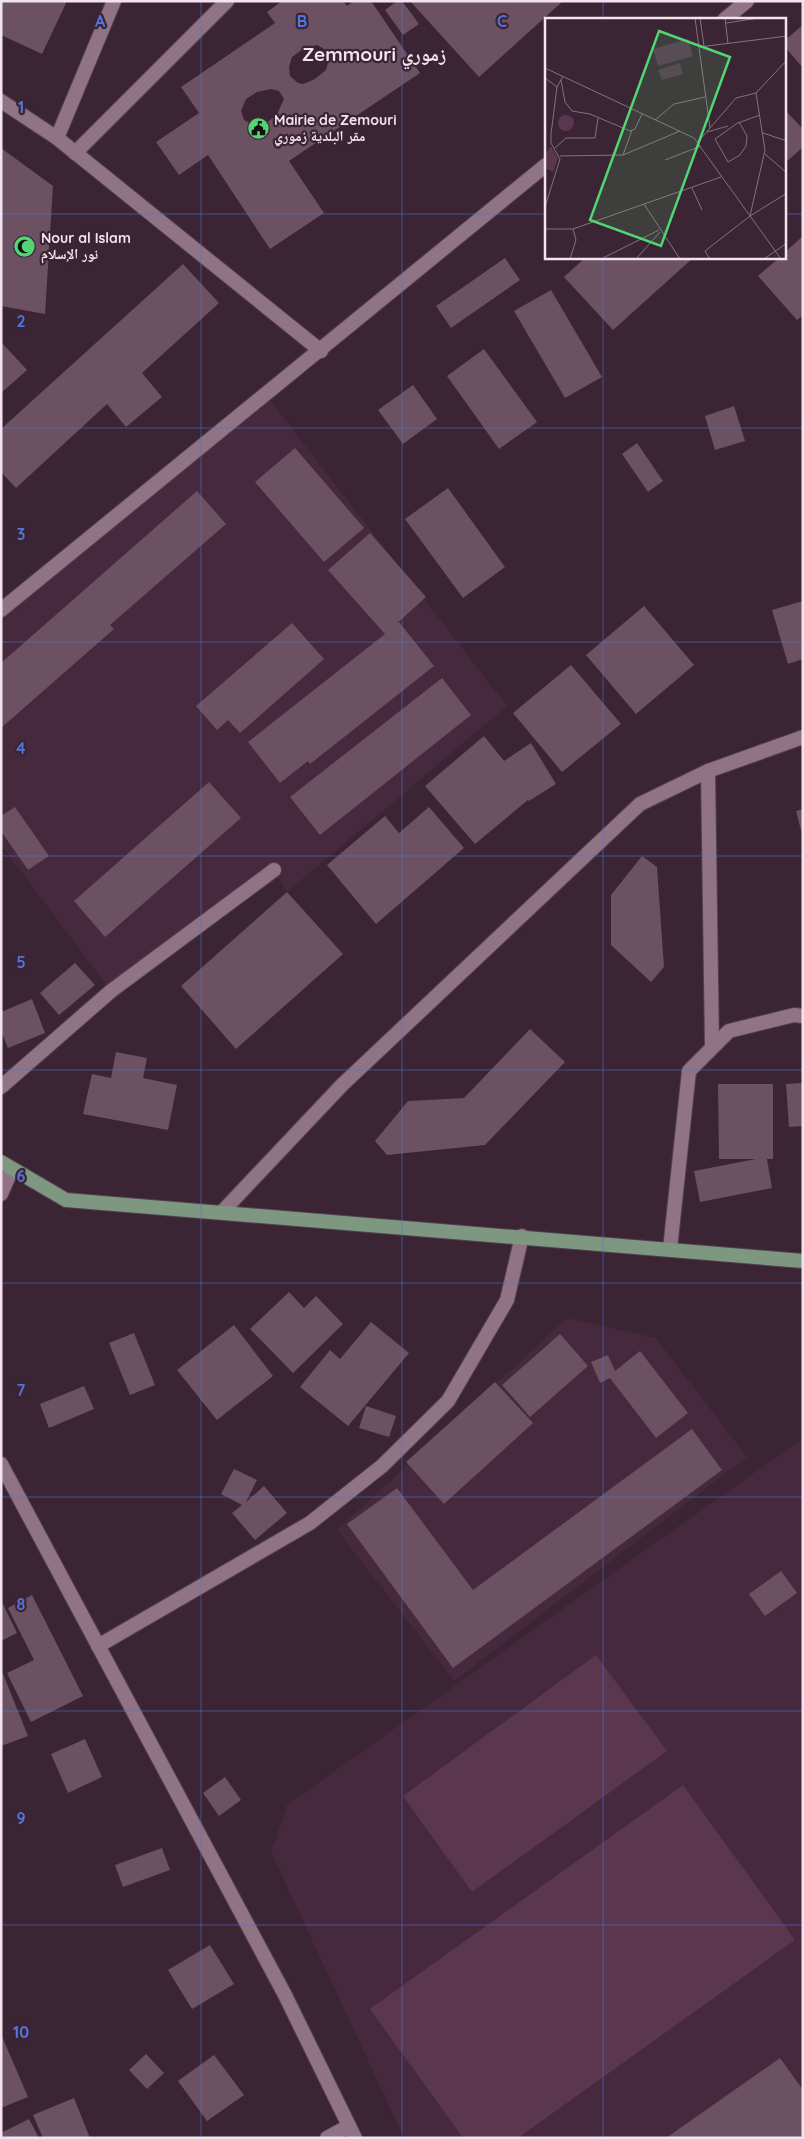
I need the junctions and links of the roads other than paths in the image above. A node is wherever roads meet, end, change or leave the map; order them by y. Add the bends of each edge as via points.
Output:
1 (114, 1) edge
2 (227, 1) edge
3 (747, 1) edge
4 (726, 18) edge
5 (1, 102) edge
6 (57, 138) junction
7 (76, 153) junction
8 (545, 166) edge
9 (321, 351) junction
10 (1, 610) edge
11 (803, 737) edge
12 (708, 771) junction
13 (274, 870) dead end
14 (803, 1016) edge
15 (712, 1048) junction
16 (1, 1087) edge
17 (7, 1166) edge
18 (1, 1194) edge
19 (222, 1212) junction
20 (522, 1236) junction
21 (670, 1248) junction
22 (803, 1261) edge
23 (1, 1464) edge
24 (98, 1646) junction
25 (352, 2132) edge
26 (327, 2138) edge

1 - 6 street
2 - 7 street
3 - 4 street
5 - 6 street
6 - 7 street
7 - 9 street
8 - 9 street
9 - 10 street
11 - 12 street
12 - 15 street
12 - 19 street via 640,804 342,1085
13 - 16 street via 111,991
14 - 15 street via 794,1015 729,1031
15 - 21 street via 689,1070
17 - 18 street
17 - 19 main road via 66,1200
19 - 20 main road
20 - 21 main road
20 - 24 street via 507,1300 448,1401 382,1466 310,1523
21 - 22 main road
23 - 24 street
24 - 25 street via 284,1995
25 - 26 street

